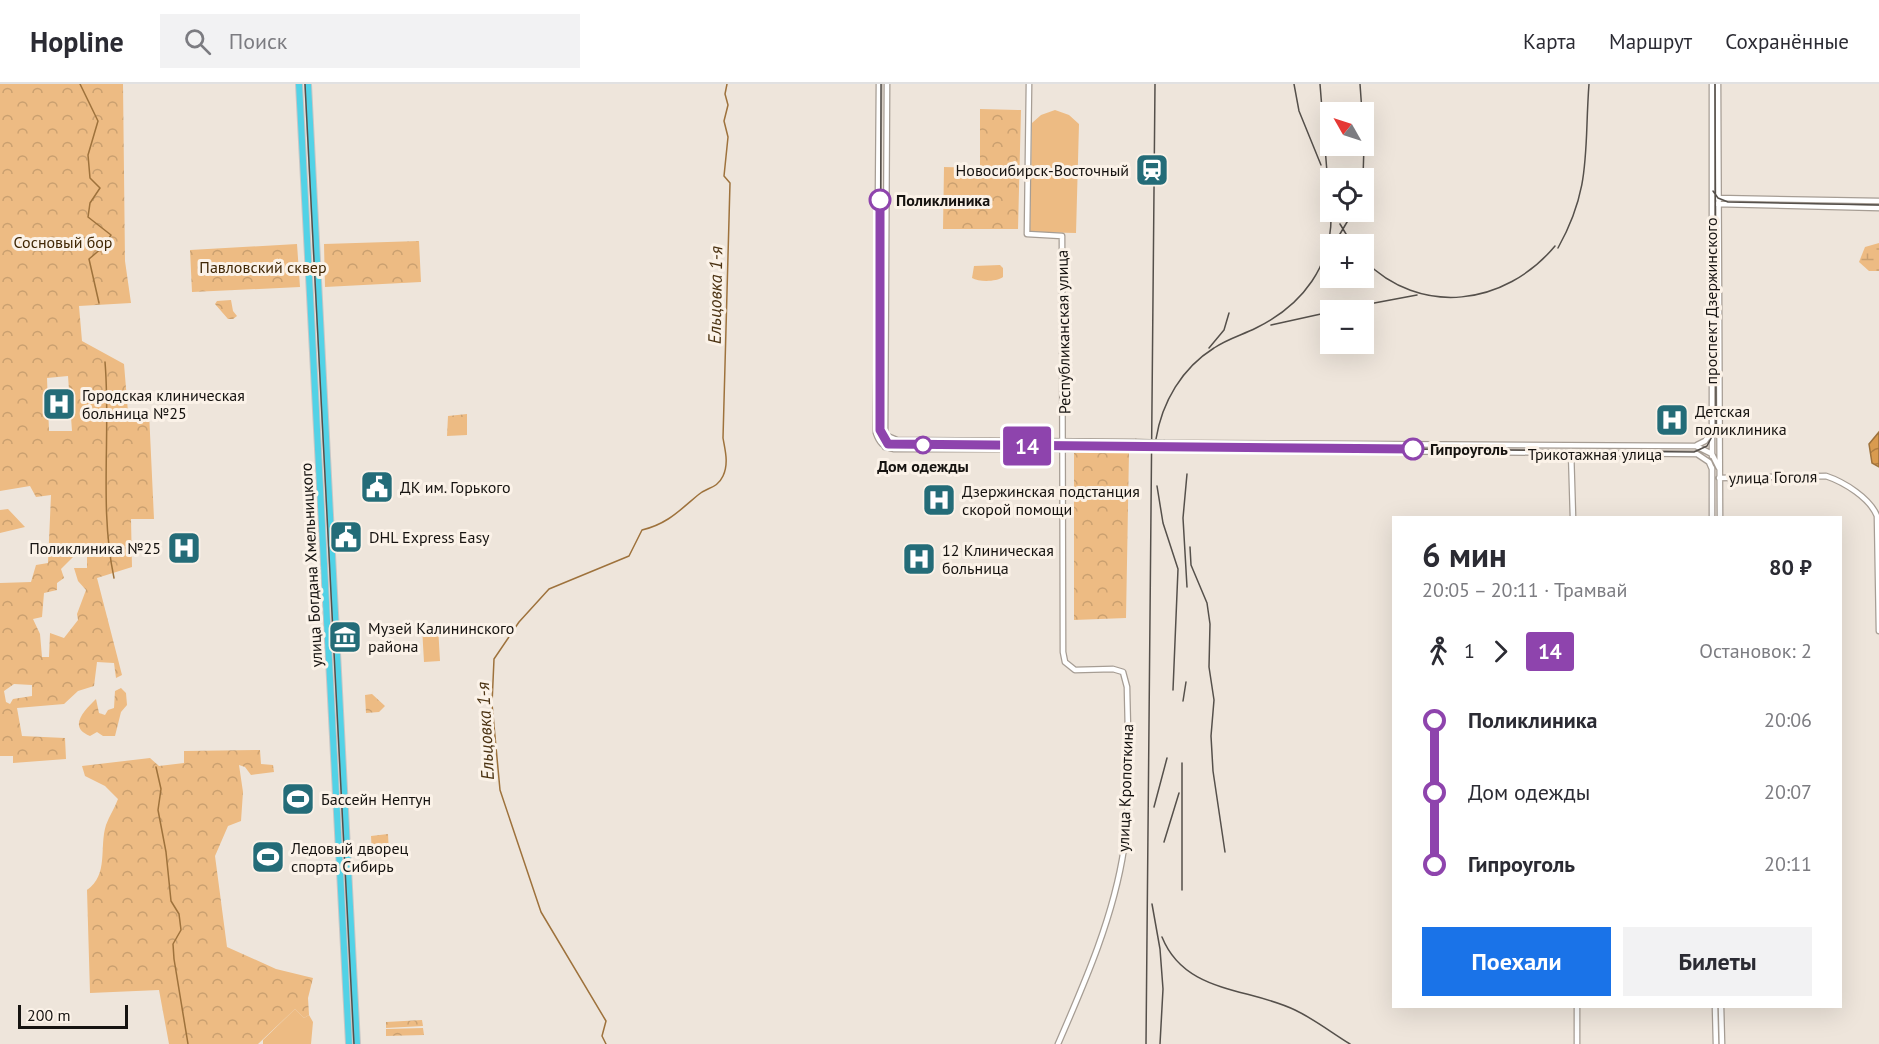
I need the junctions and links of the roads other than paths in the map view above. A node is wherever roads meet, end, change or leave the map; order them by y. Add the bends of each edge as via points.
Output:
1 (299, 84) edge
2 (308, 84) edge
3 (879, 84) edge
4 (887, 84) edge
5 (1029, 84) edge
6 (1712, 84) edge
7 (1718, 84) edge
8 (1711, 198) junction
9 (1718, 198) junction
10 (1879, 201) edge
11 (1712, 204) junction
12 (1718, 204) junction
13 (1879, 208) edge
14 (876, 426) junction
15 (1719, 429) junction
16 (884, 430) junction
17 (1711, 431) junction
18 (982, 441) junction
19 (1064, 442) junction
20 (1712, 444) junction
21 (1569, 445) junction
22 (884, 446) junction
23 (1696, 446) junction
24 (983, 449) junction
25 (1065, 449) junction
26 (1706, 449) junction
27 (1571, 454) junction
28 (1697, 454) junction
29 (1712, 454) junction
30 (1719, 468) junction
31 (1712, 469) junction
32 (1719, 478) junction
33 (1573, 516) edge
34 (1712, 516) edge
35 (1720, 516) edge
36 (1879, 631) edge
37 (1081, 671) joint
38 (1577, 1008) edge
39 (1715, 1008) edge
40 (1721, 1008) edge
41 (349, 1044) edge
42 (357, 1044) edge
43 (1058, 1044) edge
44 (1578, 1044) edge
45 (1716, 1044) edge
46 (1722, 1044) edge

1 - 41 highway, улица Богдана Хмельницкого
2 - 42 highway, улица Богдана Хмельницкого
3 - 14 main road
4 - 16 main road
5 - 19 main road, Республиканская улица via 1027,234 1062,236
6 - 8 main road, проспект Дзержинского
7 - 9 main road, проспект Дзержинского
8 - 9 main road
8 - 11 main road, проспект Дзержинского
9 - 10 main road
9 - 12 main road, проспект Дзержинского
11 - 12 main road
11 - 17 main road, проспект Дзержинского
12 - 13 main road
12 - 15 main road, проспект Дзержинского
14 - 16 main road, Трикотажная улица
14 - 22 main road
15 - 20 main road
15 - 30 main road, проспект Дзержинского
16 - 18 main road, Трикотажная улица via 893,440
16 - 22 main road
17 - 20 main road, проспект Дзержинского
17 - 23 main road via 1706,441
18 - 19 main road, Трикотажная улица
18 - 24 main road via 979,446
19 - 21 main road, Трикотажная улица, bridge
19 - 25 main road, Республиканская улица
20 - 26 main road
20 - 29 main road, проспект Дзержинского
21 - 23 main road, Трикотажная улица
21 - 27 main road
22 - 24 main road, Трикотажная улица
23 - 26 main road, Трикотажная улица
24 - 25 main road, Трикотажная улица
25 - 27 main road, Трикотажная улица, bridge
25 - 37 main road, Республиканская улица via 1062,647 1065,662
26 - 28 main road
26 - 29 main road
27 - 28 main road, Трикотажная улица
27 - 33 main road
28 - 31 main road
29 - 30 main road
29 - 31 main road, проспект Дзержинского
30 - 32 main road, проспект Дзержинского
31 - 34 main road, проспект Дзержинского
32 - 35 main road, проспект Дзержинского
32 - 36 main road, улица Гоголя via 1826,476 1869,504 1877,516
37 - 43 main road, улица Кропоткина via 1119,670 1127,679 1126,828 1104,926
38 - 44 main road
39 - 45 main road
40 - 46 main road

